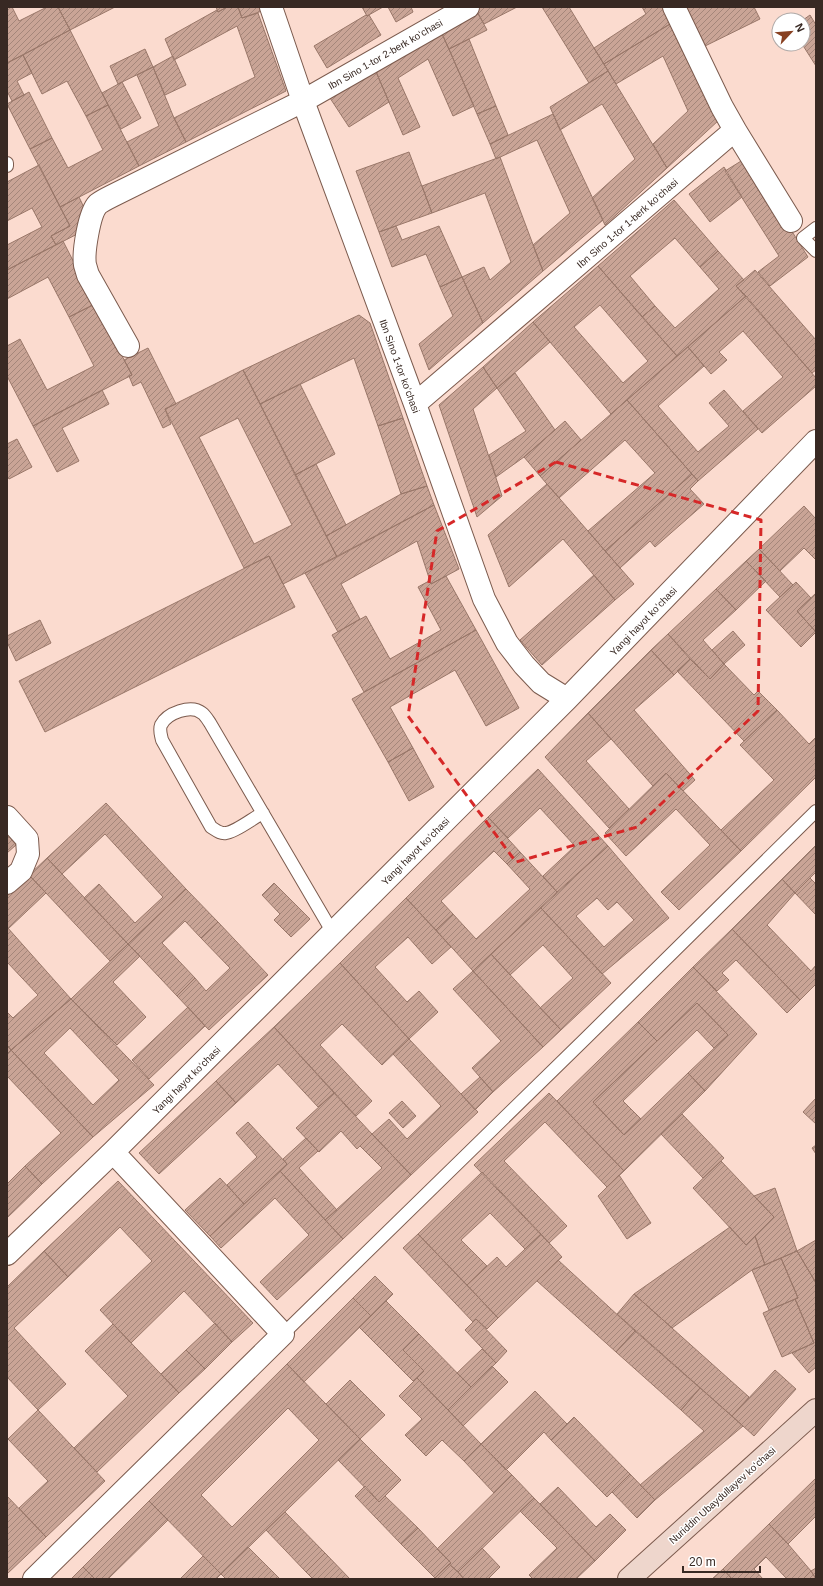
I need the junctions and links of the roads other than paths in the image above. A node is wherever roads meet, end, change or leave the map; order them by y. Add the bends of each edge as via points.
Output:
1 (271, 7) edge
2 (468, 7) edge
3 (674, 7) edge
4 (303, 101) junction
5 (735, 130) junction
6 (791, 221) dead end
7 (816, 228) edge
8 (816, 252) edge
9 (128, 346) dead end
10 (415, 404) junction
11 (816, 441) edge
12 (567, 699) junction
13 (816, 811) edge
14 (263, 812) junction
15 (7, 816) edge
16 (7, 883) edge
17 (333, 934) junction
18 (113, 1152) junction
19 (7, 1254) edge
20 (283, 1334) junction
21 (816, 1410) edge
22 (34, 1579) edge
23 (629, 1579) edge

1 - 4 street, Ibn Sino 1-tor koʻchasi
2 - 4 street, Ibn Sino 1-tor 2-berk koʻchasi
3 - 5 street
4 - 9 street, Ibn Sino 1-tor 2-berk koʻchasi via 98,204 91,220 85,265 88,275
4 - 10 street, Ibn Sino 1-tor koʻchasi
5 - 6 street
5 - 10 street, Ibn Sino 1-tor 1-berk koʻchasi
7 - 8 lane via 803,238
10 - 12 street, Ibn Sino 1-tor koʻchasi via 484,599 507,643 524,665 541,683
11 - 12 street, Yangi hayot koʻchasi
12 - 17 street, Yangi hayot koʻchasi
13 - 20 lane
14 - 14 lane via 202,712 184,709 165,720 160,732 162,740 211,827 217,832 225,833
14 - 17 lane
15 - 16 street via 27,839 28,854 21,871
17 - 18 street, Yangi hayot koʻchasi
18 - 19 street, Yangi hayot koʻchasi
18 - 20 street
20 - 22 street
21 - 23 main road, Nuriddin Ubaydullayev koʻchasi

